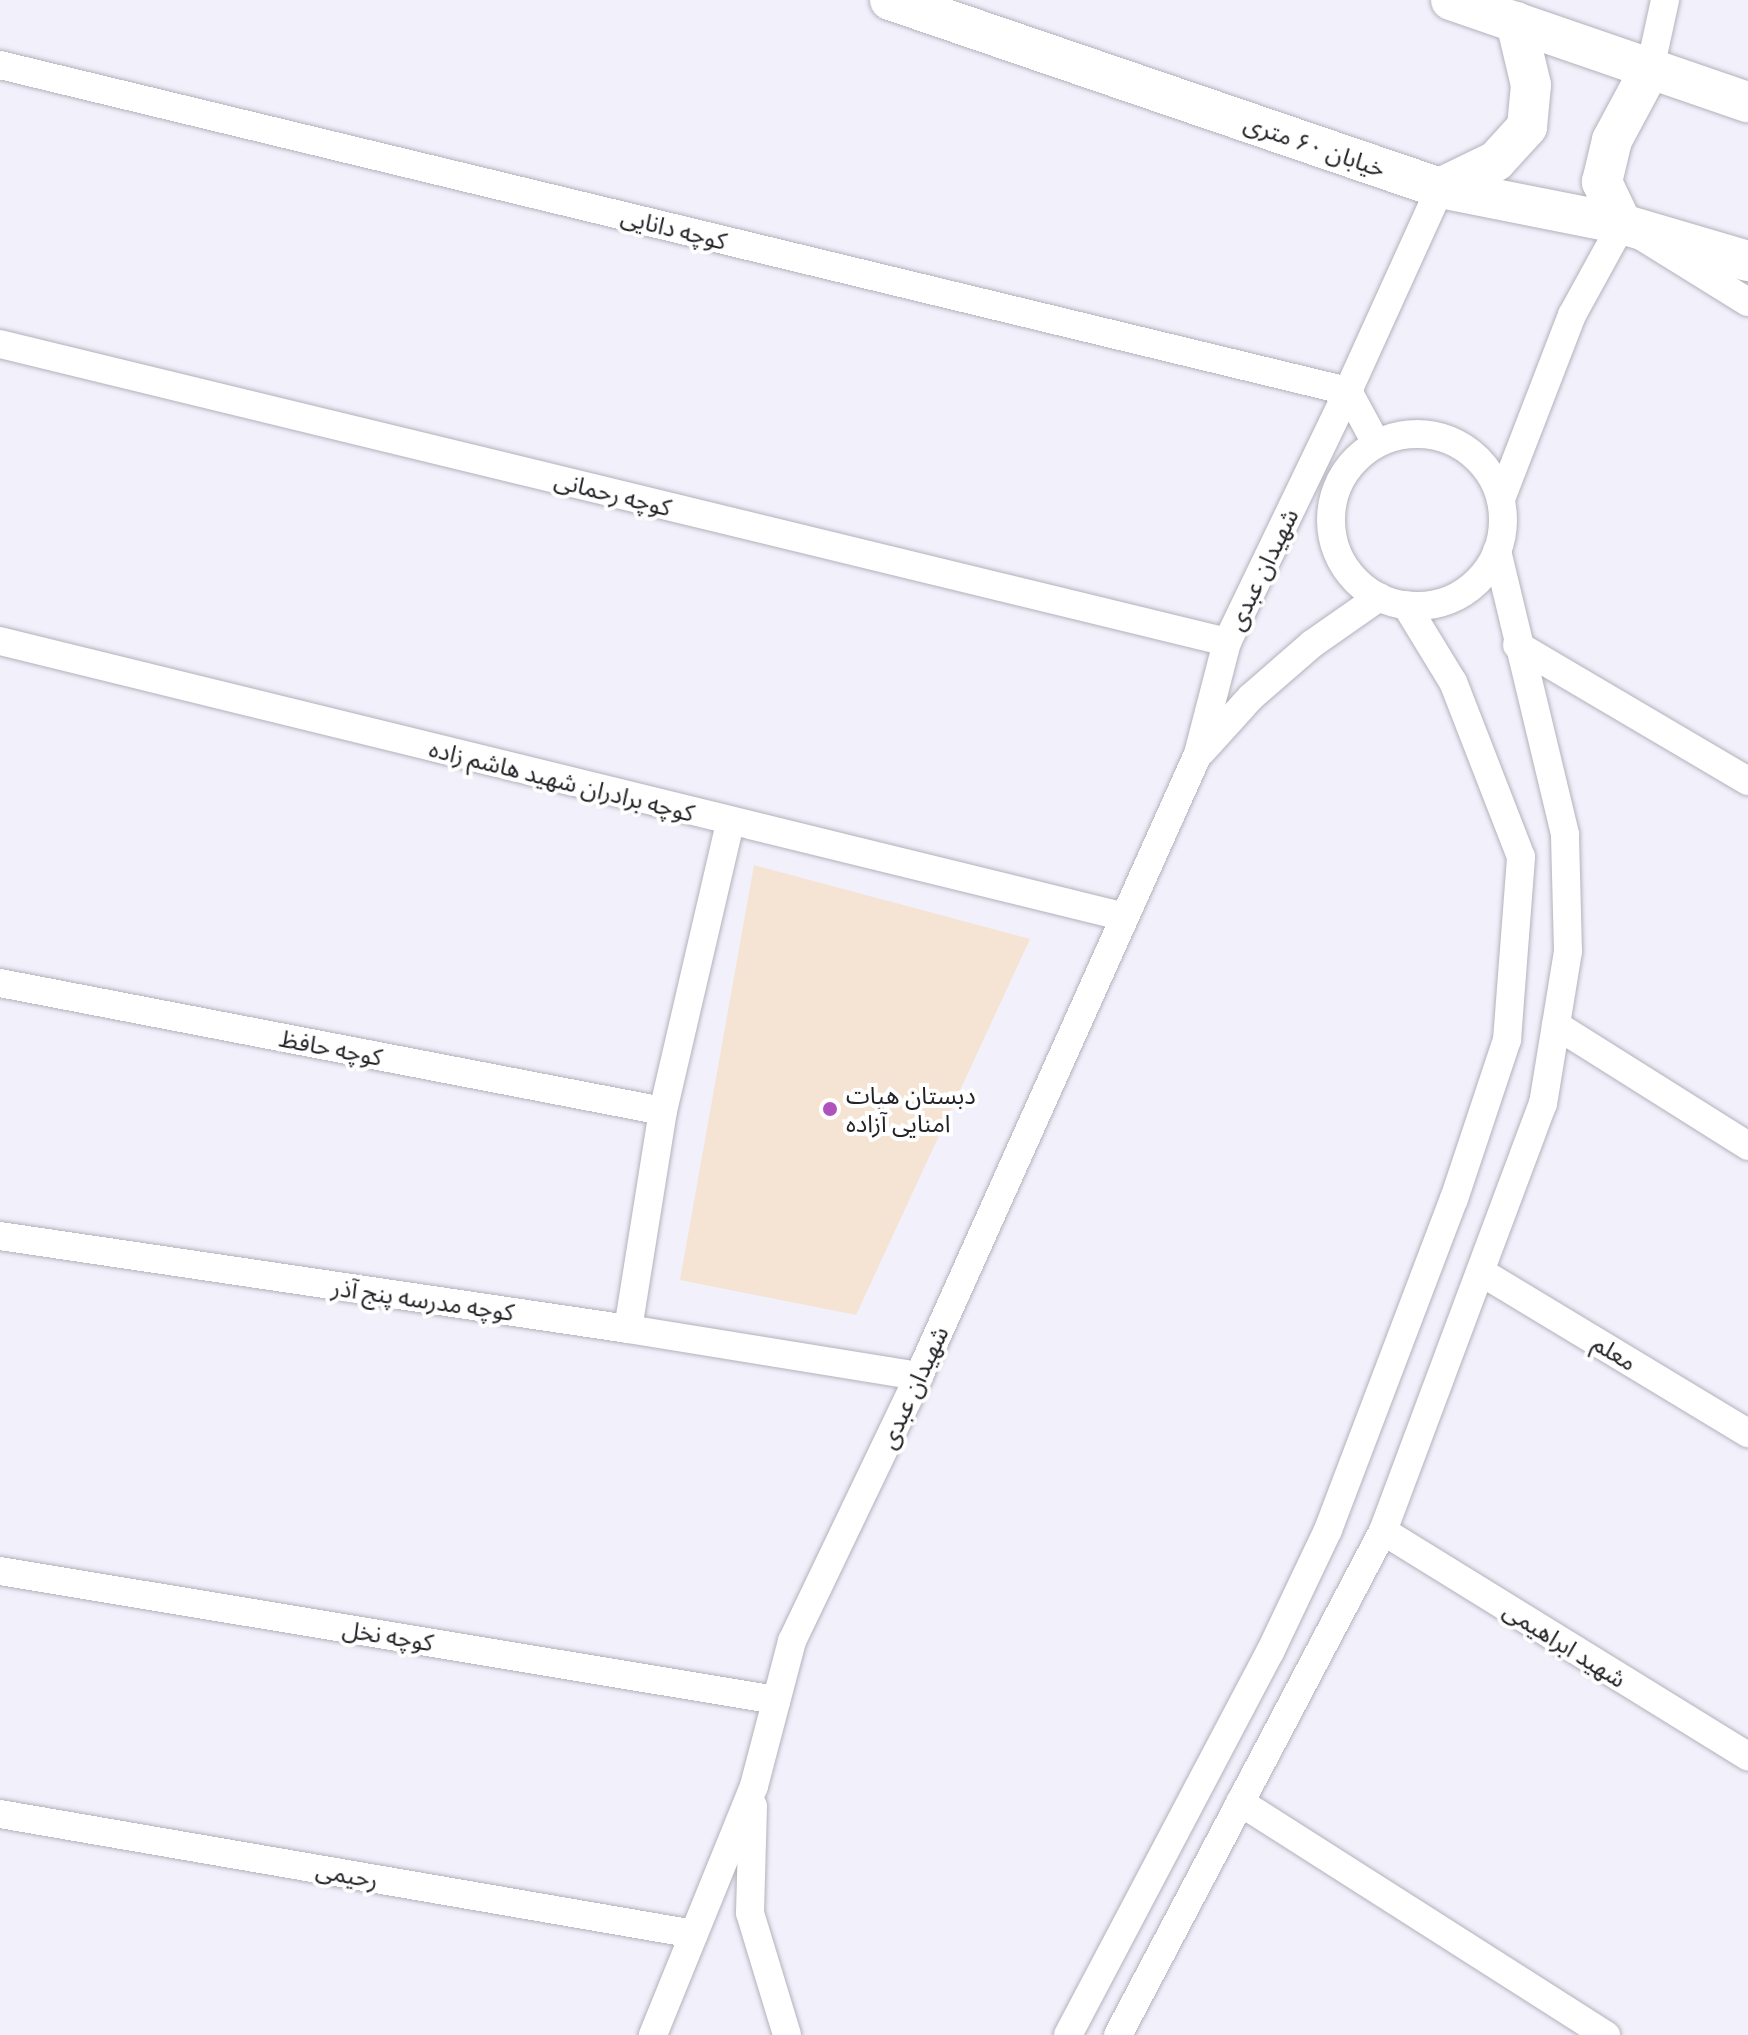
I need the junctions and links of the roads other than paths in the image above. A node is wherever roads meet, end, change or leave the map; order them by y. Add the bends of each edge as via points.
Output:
1 (890, 0) edge
2 (1451, 0) edge
3 (1665, 0) edge
4 (1519, 11) edge
5 (0, 65) edge
6 (1650, 69) junction
7 (1748, 102) edge
8 (1440, 188) junction
9 (1622, 224) junction
10 (1748, 261) edge
11 (1748, 302) edge
12 (0, 344) edge
13 (1348, 391) junction
14 (1376, 443) junction
15 (1501, 499) junction
16 (1497, 551) junction
17 (1379, 597) junction
18 (1406, 605) junction
19 (0, 641) edge
20 (1227, 642) junction
21 (1517, 645) junction
22 (1198, 754) junction
23 (1748, 781) edge
24 (730, 822) junction
25 (1125, 917) junction
26 (0, 983) edge
27 (1556, 1025) junction
28 (663, 1111) junction
29 (1748, 1146) edge
30 (0, 1236) edge
31 (1481, 1272) junction
32 (628, 1329) junction
33 (919, 1376) junction
34 (1748, 1433) edge
35 (1383, 1531) junction
36 (0, 1571) edge
37 (776, 1700) junction
38 (1748, 1756) edge
39 (754, 1786) junction
40 (1240, 1802) junction
41 (0, 1814) edge
42 (694, 1934) junction
43 (659, 2033) edge
44 (787, 2035) edge
45 (1068, 2035) edge
46 (1118, 2035) edge
47 (1606, 2035) edge

1 - 8 main road, خیابان ۶۰ متری
2 - 4 main road
3 - 6 street
4 - 6 main road
4 - 8 main road via 1531,85 1527,127 1496,161
5 - 13 street, کوچه دانایی
6 - 7 main road
6 - 9 main road via 1612,140 1602,182
8 - 9 main road, خیابان ۶۰ متری
8 - 13 street, شهیدان عبدی
9 - 10 main road, خیابان ۶۰ متری
9 - 11 street
9 - 15 street via 1572,315
12 - 20 street, کوچه رحمانی
13 - 14 street
13 - 20 street, شهیدان عبدی
14 - 15 street via 1401,435 1452,441 1474,455
14 - 17 street via 1355,459 1331,507 1340,558 1356,580
15 - 16 street via 1503,526
16 - 18 street via 1461,594 1435,604
16 - 21 street
17 - 18 street
17 - 22 street, شهیدان عبدی via 1302,653
18 - 45 street via 1453,682 1521,857 1507,1040 1454,1199 1328,1530 1270,1652
19 - 24 street, کوچه برادران شهید هاشم زاده
20 - 22 street, شهیدان عبدی
21 - 23 street
21 - 27 street via 1565,834 1568,951
22 - 25 street, شهیدان عبدی
24 - 25 street, کوچه برادران شهید هاشم زاده
24 - 28 street
25 - 33 street, شهیدان عبدی
26 - 28 street, کوچه حافظ
27 - 29 street
27 - 31 street via 1543,1104
28 - 32 street
30 - 32 street, کوچه مدرسه پنج آذر
31 - 34 street, معلم
31 - 35 street
32 - 33 street, کوچه مدرسه پنج آذر
33 - 37 street, شهیدان عبدی via 792,1641
35 - 38 street, شهید ابراهیمی
35 - 40 street
36 - 37 street, کوچه نخل
37 - 39 street, شهیدان عبدی
39 - 42 street, شهیدان عبدی
39 - 44 street via 750,1913
40 - 46 street
40 - 47 street
41 - 42 street, رحیمی
42 - 43 street, شهیدان عبدی

